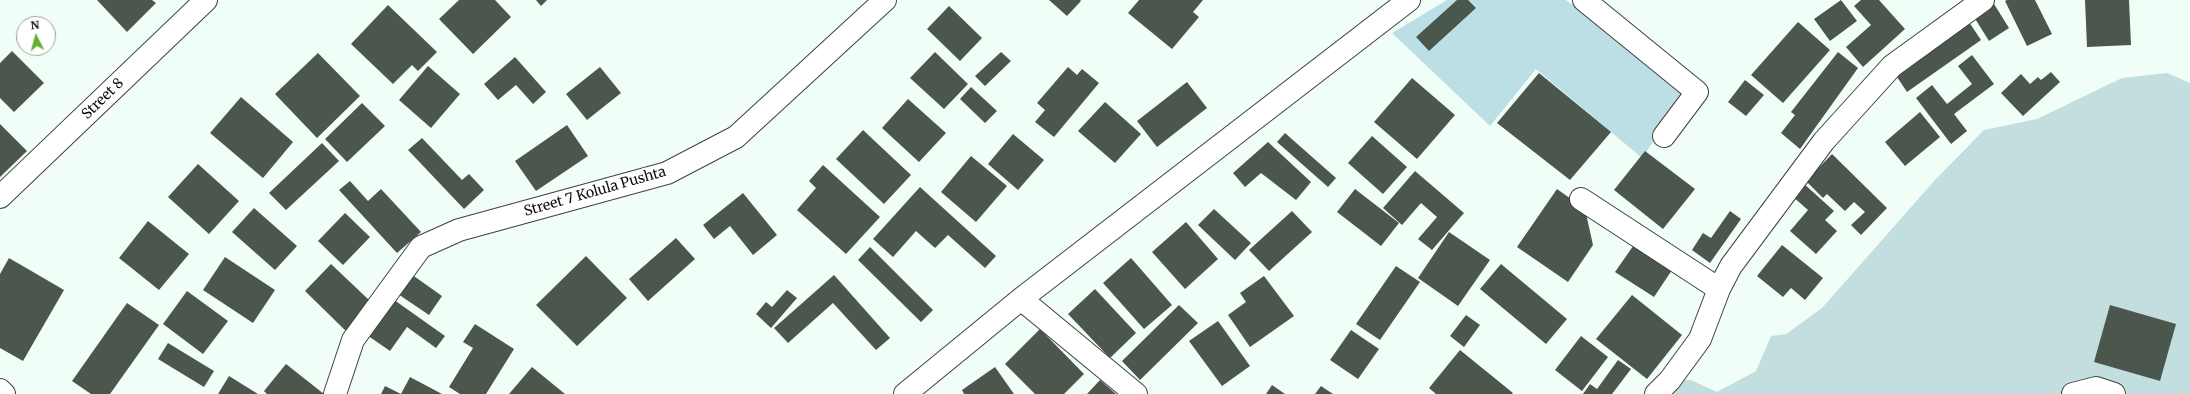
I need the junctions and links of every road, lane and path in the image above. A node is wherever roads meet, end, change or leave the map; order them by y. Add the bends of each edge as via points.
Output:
1 (206, 0) edge
2 (885, 0) edge
3 (1409, 0) edge
4 (1584, 0) edge
5 (1983, 0) edge
6 (1664, 136) dead end
7 (0, 197) edge
8 (1581, 199) dead end
9 (1719, 289) junction
10 (1020, 299) junction
11 (0, 390) edge
12 (4, 394) edge
13 (334, 394) edge
14 (905, 394) edge
15 (1136, 394) edge
16 (1656, 394) edge
17 (2073, 394) edge
18 (2114, 394) edge

1 - 7 street, Street 8
2 - 13 street, Street 7 Kolula Pushta via 729,141 667,173 459,230 421,248 353,340
3 - 10 street
4 - 6 street via 1697,92
5 - 9 street via 1892,66 1824,141 1731,266
8 - 9 street
9 - 16 street via 1700,339 1670,380
10 - 14 street
10 - 15 street
11 - 12 street
17 - 18 street via 2096,388

